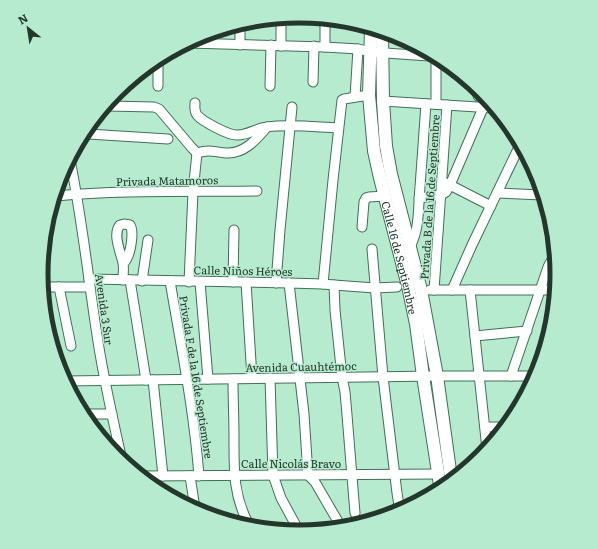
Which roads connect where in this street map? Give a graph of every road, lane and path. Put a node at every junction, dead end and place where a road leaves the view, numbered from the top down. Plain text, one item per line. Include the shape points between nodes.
1 (281, 24) edge
2 (325, 25) edge
3 (240, 30) edge
4 (372, 34) edge
5 (381, 36) edge
6 (202, 43) edge
7 (240, 45) junction
8 (271, 45) junction
9 (281, 46) junction
10 (314, 46) junction
11 (325, 47) junction
12 (358, 49) junction
13 (377, 52) junction
14 (422, 55) edge
15 (436, 63) edge
16 (158, 66) edge
17 (312, 82) dead end
18 (158, 86) dead end
19 (270, 86) dead end
20 (369, 95) junction
21 (355, 97) junction
22 (383, 101) junction
23 (194, 103) dead end
24 (431, 104) junction
25 (447, 105) junction
26 (113, 106) edge
27 (292, 107) dead end
28 (483, 108) junction
29 (487, 108) edge
30 (290, 126) junction
31 (267, 127) junction
32 (338, 128) junction
33 (91, 134) edge
34 (168, 139) dead end
35 (517, 149) edge
36 (197, 153) junction
37 (71, 167) edge
38 (446, 183) junction
39 (257, 191) dead end
40 (193, 192) junction
41 (497, 193) junction
42 (77, 194) junction
43 (441, 195) junction
44 (537, 195) edge
45 (60, 196) edge
46 (385, 196) junction
47 (419, 198) junction
48 (491, 206) junction
49 (362, 227) dead end
50 (234, 230) dead end
51 (148, 240) dead end
52 (410, 247) junction
53 (372, 249) dead end
54 (550, 263) edge
55 (123, 264) dead end
56 (126, 280) junction
57 (142, 280) junction
58 (170, 281) junction
59 (189, 282) junction
60 (200, 282) junction
61 (233, 282) junction
62 (246, 282) junction
63 (89, 283) junction
64 (276, 283) junction
65 (289, 283) junction
66 (323, 284) junction
67 (334, 285) junction
68 (48, 287) edge
69 (59, 287) junction
70 (397, 287) dead end
71 (375, 288) junction
72 (421, 290) junction
73 (434, 290) junction
74 (452, 290) junction
75 (470, 290) junction
76 (541, 290) junction
77 (550, 290) edge
78 (527, 331) junction
79 (475, 336) junction
80 (71, 346) dead end
81 (383, 376) junction
82 (423, 376) junction
83 (437, 376) junction
84 (480, 376) junction
85 (511, 376) junction
86 (529, 376) edge
87 (342, 377) junction
88 (252, 378) junction
89 (270, 378) junction
90 (299, 378) junction
91 (187, 379) junction
92 (208, 379) junction
93 (233, 379) junction
94 (104, 380) junction
95 (149, 380) junction
96 (71, 381) edge
97 (90, 414) edge
98 (112, 414) junction
99 (486, 427) junction
100 (500, 427) edge
101 (487, 441) edge
102 (120, 451) edge
103 (352, 474) junction
104 (394, 474) junction
105 (234, 475) junction
106 (273, 475) junction
107 (308, 475) junction
108 (149, 476) edge
109 (162, 476) junction
110 (190, 476) junction
111 (199, 476) junction
112 (447, 477) edge
113 (194, 503) edge
114 (399, 505) edge
115 (355, 513) dead end
116 (247, 520) edge
117 (339, 523) edge
118 (296, 526) edge

1 - 9 street
2 - 11 street
3 - 7 street
4 - 13 main road, Calle 16 de Septiembre
5 - 13 main road, Calle 16 de Septiembre
6 - 7 street
7 - 8 street
8 - 9 street
8 - 19 street
9 - 10 street
10 - 11 street
10 - 17 street
11 - 12 street
12 - 13 street
12 - 21 street
13 - 14 street
13 - 20 main road, Calle 16 de Septiembre
13 - 22 main road, Calle 16 de Septiembre
15 - 24 street
16 - 18 street
20 - 21 street
20 - 46 main road, Calle 16 de Septiembre via 374,151
21 - 32 street via 342,100
22 - 24 street
22 - 52 main road, Calle 16 de Septiembre via 391,174
23 - 31 street via 195,113 199,118 227,133 238,135
24 - 25 street
24 - 47 street
25 - 28 street
25 - 38 street, Privada B de la 16 de Septiembre
26 - 36 street via 160,109
27 - 30 street
28 - 29 street
28 - 38 street
30 - 31 street
30 - 32 street
30 - 64 street
31 - 36 street via 249,145 233,153
32 - 66 street
33 - 34 street
35 - 41 street
36 - 40 street, Privada F de la 16 de Septiembre
37 - 42 street, Avenida 3 Sur
38 - 43 street, Privada B de la 16 de Septiembre
38 - 48 street
39 - 40 street, Privada Matamoros
40 - 42 street, Privada Matamoros
40 - 59 street, Privada F de la 16 de Septiembre
41 - 44 street
41 - 48 street
42 - 45 street, Privada Matamoros
42 - 63 street, Avenida 3 Sur
43 - 47 street
43 - 73 street, Privada B de la 16 de Septiembre
46 - 49 street via 366,198
46 - 82 main road, Calle 16 de Septiembre via 408,286
47 - 52 street via 418,224
48 - 74 street
50 - 61 street
51 - 57 street
52 - 72 main road, Calle 16 de Septiembre
53 - 71 street
54 - 76 street
55 - 56 street
56 - 57 street, Calle Niños Héroes
56 - 63 street, Calle Niños Héroes
56 - 95 street
57 - 58 street, Calle Niños Héroes
58 - 59 street, Calle Niños Héroes
58 - 91 street, Privada F de la 16 de Septiembre
59 - 60 street, Calle Niños Héroes
60 - 61 street, Calle Niños Héroes
60 - 92 street
61 - 62 street, Calle Niños Héroes
62 - 64 street, Calle Niños Héroes
62 - 88 street
63 - 69 street, Calle Niños Héroes
63 - 94 street, Avenida 3 Sur
64 - 65 street, Calle Niños Héroes
65 - 66 street, Calle Niños Héroes
65 - 90 street
66 - 67 street, Calle Niños Héroes
67 - 71 street, Calle Niños Héroes
67 - 87 street
68 - 69 street, Calle Niños Héroes
69 - 80 street
70 - 71 street, Calle Niños Héroes
71 - 81 street
72 - 73 street
72 - 83 main road, Calle 16 de Septiembre
73 - 74 street
74 - 75 street
75 - 76 street
75 - 79 street
76 - 77 street
76 - 78 street
78 - 79 street
78 - 85 street
79 - 84 street
81 - 82 street, Avenida Cuauhtémoc
81 - 87 street, Avenida Cuauhtémoc
81 - 104 street
82 - 83 street, Avenida Cuauhtémoc
82 - 112 main road, Calle 16 de Septiembre
83 - 84 street, Avenida Cuauhtémoc
83 - 112 main road, Calle 16 de Septiembre
84 - 85 street, Avenida Cuauhtémoc
84 - 99 street
85 - 86 street, Avenida Cuauhtémoc
87 - 90 street, Avenida Cuauhtémoc
87 - 103 street
88 - 89 street, Avenida Cuauhtémoc
88 - 93 street, Avenida Cuauhtémoc
89 - 90 street, Avenida Cuauhtémoc
89 - 106 street
90 - 107 street
91 - 92 street, Avenida Cuauhtémoc
91 - 95 street, Avenida Cuauhtémoc
91 - 111 street, Privada F de la 16 de Septiembre
92 - 93 street, Avenida Cuauhtémoc
93 - 105 street
94 - 95 street, Avenida Cuauhtémoc
94 - 96 street, Avenida Cuauhtémoc
94 - 98 street, Avenida 3 Sur
95 - 109 street
97 - 98 street
98 - 102 street, Avenida 3 Sur
99 - 100 street
99 - 101 street
103 - 104 street, Calle Nicolás Bravo
103 - 107 street, Calle Nicolás Bravo
103 - 115 street
104 - 112 street, Calle Nicolás Bravo
104 - 114 street
105 - 106 street, Calle Nicolás Bravo
105 - 111 street, Calle Nicolás Bravo
105 - 116 street via 239,501
106 - 107 street, Calle Nicolás Bravo
106 - 118 street via 283,502
107 - 117 street via 315,482
108 - 109 street, Calle Nicolás Bravo
109 - 110 street, Calle Nicolás Bravo
110 - 111 street, Calle Nicolás Bravo
110 - 113 street

